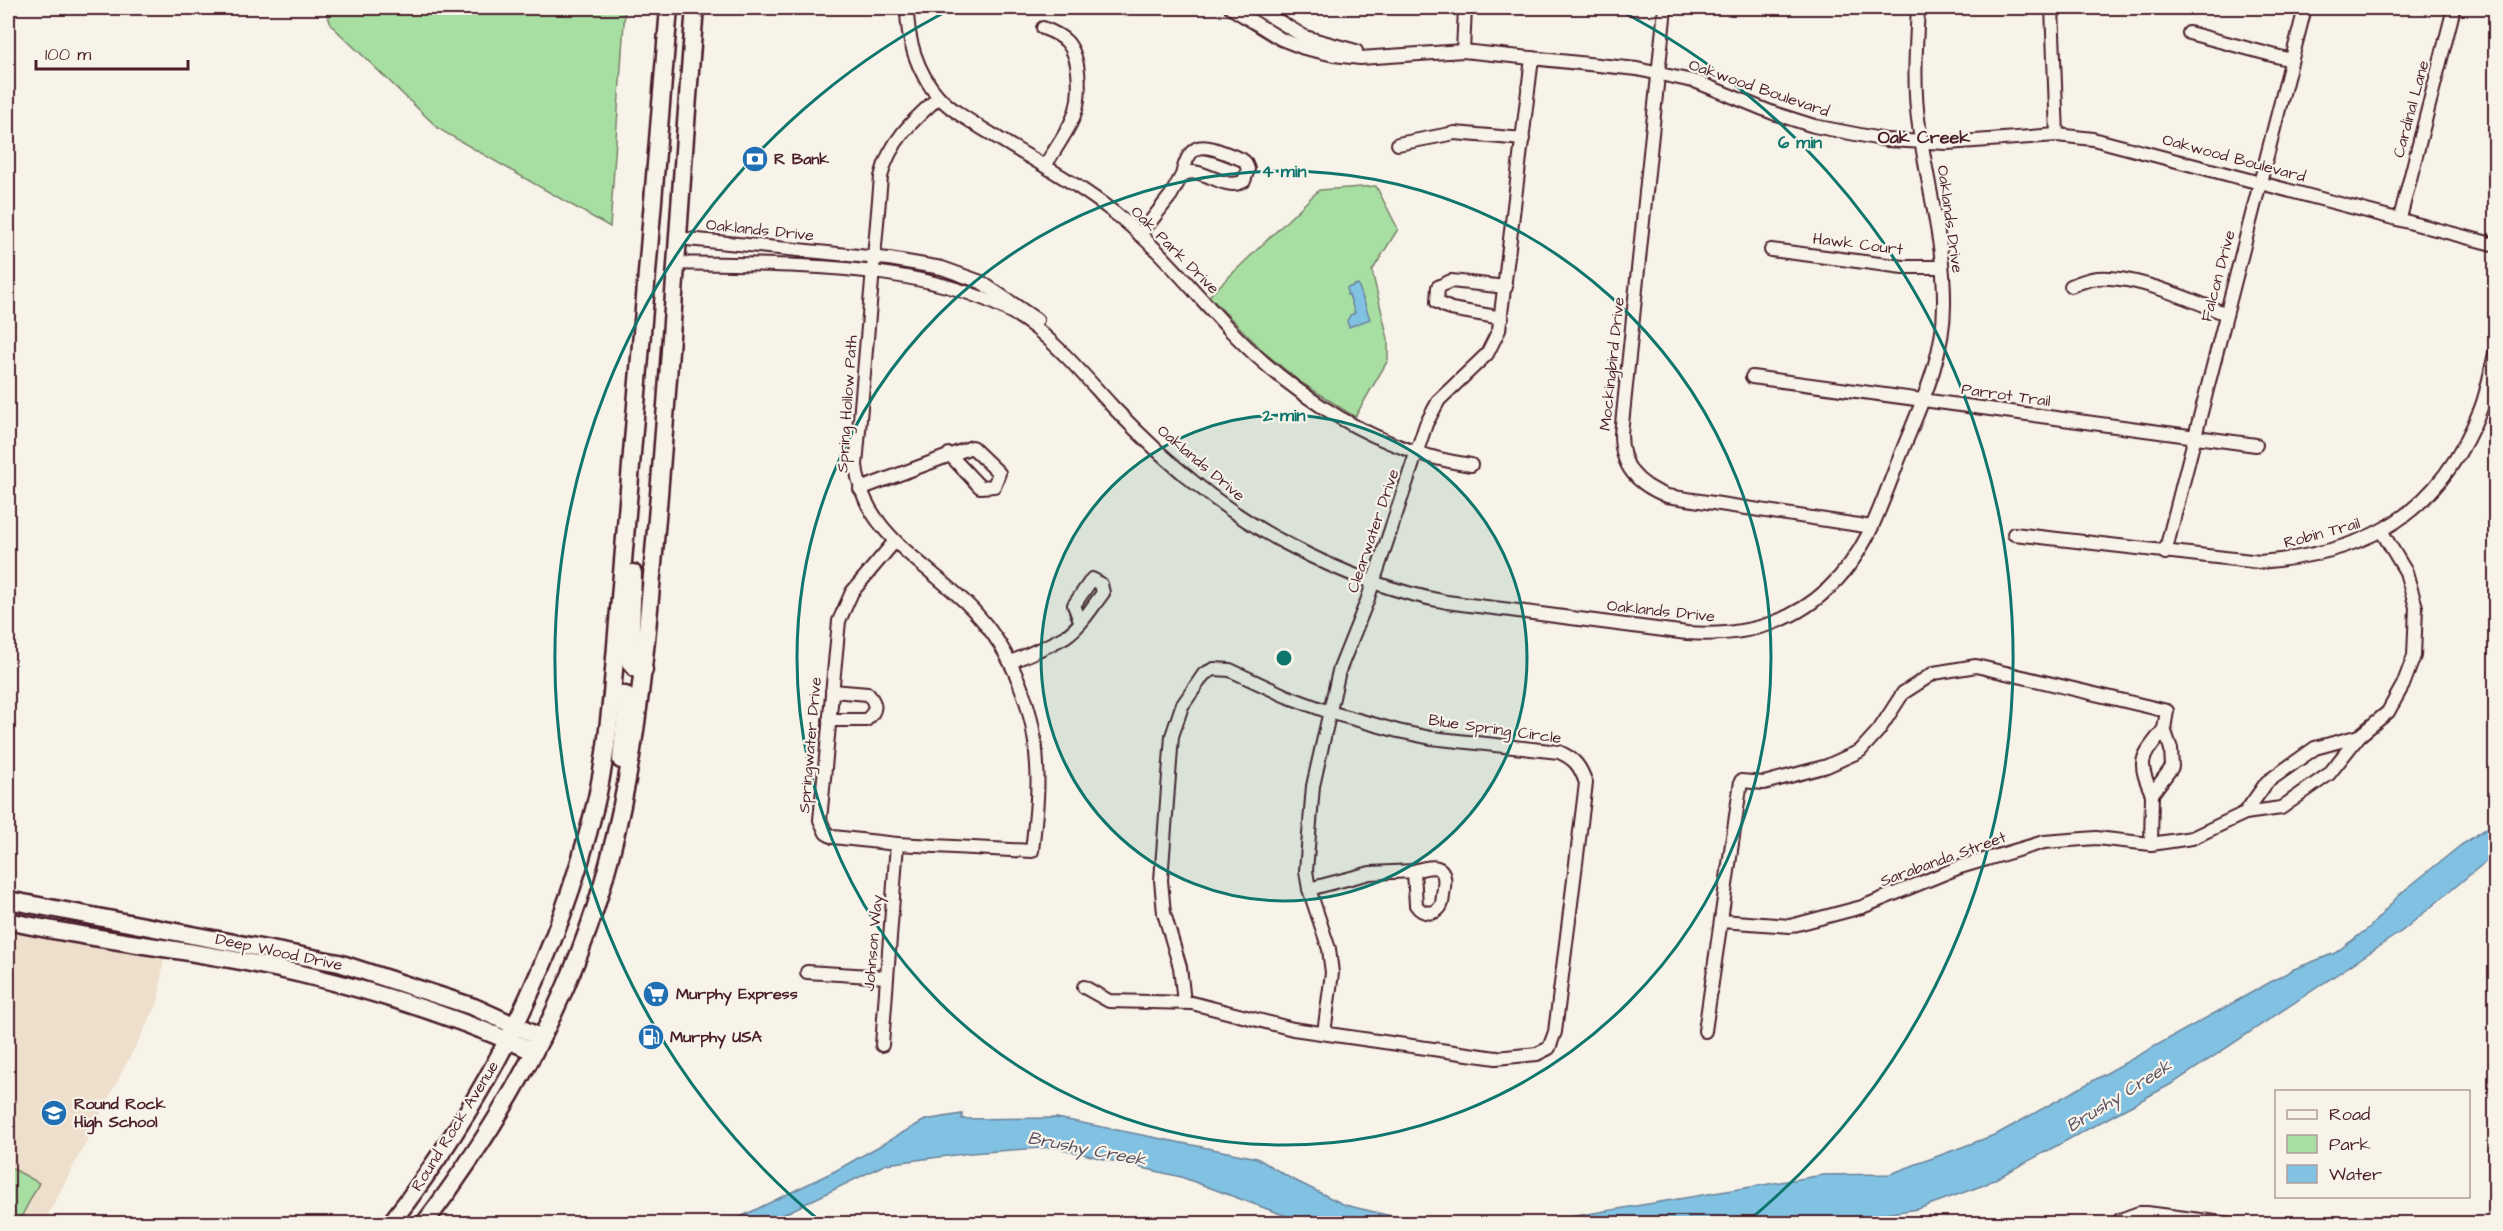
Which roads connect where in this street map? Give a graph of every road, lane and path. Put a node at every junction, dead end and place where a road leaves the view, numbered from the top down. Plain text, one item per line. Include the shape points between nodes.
1 (669, 8) edge
2 (690, 8) edge
3 (695, 8) edge
4 (907, 8) edge
5 (1231, 8) edge
6 (1257, 8) edge
7 (1465, 8) edge
8 (1665, 8) edge
9 (1918, 8) edge
10 (2052, 8) edge
11 (2305, 8) edge
12 (2454, 8) edge
13 (694, 25) junction
14 (1043, 28) dead end
15 (2189, 33) dead end
16 (1463, 51) junction
17 (1387, 56) junction
18 (1532, 58) junction
19 (2291, 60) junction
20 (1659, 73) junction
21 (939, 97) junction
22 (2057, 135) junction
23 (1523, 139) junction
24 (1922, 143) junction
25 (1398, 144) dead end
26 (1045, 166) junction
27 (1182, 175) junction
28 (2260, 183) junction
29 (2400, 218) junction
30 (1140, 235) junction
31 (651, 238) junction
32 (678, 238) junction
33 (2496, 245) edge
34 (1771, 250) dead end
35 (874, 257) junction
36 (648, 261) junction
37 (675, 263) junction
38 (1941, 267) junction
39 (873, 273) junction
40 (2071, 286) dead end
41 (1506, 287) junction
42 (2226, 314) junction
43 (1502, 318) junction
44 (2496, 350) edge
45 (1752, 377) dead end
46 (1086, 378) junction
47 (1923, 400) junction
48 (2194, 437) junction
49 (2256, 445) dead end
50 (1417, 451) junction
51 (949, 454) dead end
52 (1471, 465) dead end
53 (860, 489) junction
54 (629, 496) junction
55 (1872, 527) junction
56 (2382, 532) junction
57 (2014, 534) dead end
58 (895, 541) junction
59 (2165, 553) junction
60 (1373, 581) junction
61 (1080, 621) dead end
62 (1011, 662) junction
63 (644, 670) junction
64 (832, 691) junction
65 (612, 694) junction
66 (1329, 712) junction
67 (829, 720) junction
68 (2164, 729) junction
69 (2359, 736) junction
70 (2152, 794) junction
71 (2245, 813) junction
72 (615, 838) junction
73 (897, 844) junction
74 (2151, 844) junction
75 (1032, 851) joint
76 (1414, 871) dead end
77 (1309, 889) junction
78 (8, 900) edge
79 (8, 921) edge
80 (1721, 921) junction
81 (807, 972) dead end
82 (886, 977) junction
83 (1084, 987) dead end
84 (1184, 1002) junction
85 (1705, 1031) dead end
86 (511, 1033) junction
87 (1324, 1033) junction
88 (537, 1044) junction
89 (882, 1044) dead end
90 (2120, 1220) dead end
91 (390, 1224) edge
92 (424, 1224) edge
93 (2232, 1224) edge

1 - 31 main road, Round Rock Avenue
2 - 13 main road
3 - 13 main road, Round Rock Avenue
4 - 21 street, Oak Park Drive via 914,53
5 - 17 street, Oakwood Boulevard via 1266,31 1304,48 1360,58
6 - 17 street, Oakwood Boulevard via 1305,37
7 - 16 street
8 - 20 street, Mockingbird Drive
9 - 24 street, Oaklands Drive via 1916,75
10 - 22 street
11 - 19 street, Falcon Drive
12 - 29 street, Cardinal Lane
13 - 32 main road, Round Rock Avenue
14 - 26 street via 1059,35 1070,46 1079,81 1072,120
15 - 19 street
16 - 17 street, Oakwood Boulevard
16 - 18 street, Oakwood Boulevard
18 - 20 street, Oakwood Boulevard
18 - 23 street, Clearwater Drive
19 - 28 street, Falcon Drive
20 - 24 street, Oakwood Boulevard via 1697,82 1814,126
20 - 55 street, Mockingbird Drive via 1621,434 1626,465 1641,484 1667,496
21 - 26 street, Oak Park Drive via 964,117
21 - 35 street, Spring Hollow Path via 903,131 887,157 881,177
22 - 24 street, Oakwood Boulevard
22 - 28 street, Oakwood Boulevard via 2093,139
23 - 25 street via 1455,133
23 - 41 street, Clearwater Drive
24 - 38 street, Oaklands Drive
26 - 30 street, Oak Park Drive via 1113,211
27 - 27 street via 1193,172 1233,185 1244,181 1248,169 1241,159 1203,146 1192,149
27 - 30 street
28 - 29 street, Oakwood Boulevard
28 - 42 street, Falcon Drive
29 - 33 street
30 - 50 street, Oak Park Drive via 1275,373 1367,432
31 - 32 main road
31 - 36 main road, Round Rock Avenue
32 - 35 street, Oaklands Drive
32 - 37 main road, Round Rock Avenue
34 - 38 street, Hawk Court via 1903,267
35 - 39 street, Spring Hollow Path
35 - 46 street, Oaklands Drive via 942,268 981,282 1039,322
36 - 37 main road
36 - 54 main road, Round Rock Avenue
37 - 39 street, Oaklands Drive
37 - 63 main road, Round Rock Avenue
38 - 47 street, Oaklands Drive via 1944,322
39 - 46 street, Oaklands Drive via 951,286 1006,310 1034,327
39 - 53 street, Spring Hollow Path via 856,465
40 - 42 street via 2097,278 2117,279 2158,289
41 - 43 street, Clearwater Drive
41 - 43 street via 1451,281 1438,287 1437,302 1451,309
42 - 48 street, Falcon Drive
43 - 50 street, Clearwater Drive via 1487,354 1431,411
44 - 56 street, Robin Trail via 2482,406 2459,454 2423,501
45 - 47 street, Parrot Trail
46 - 60 street, Oaklands Drive via 1155,449 1228,509 1287,544
47 - 48 street, Parrot Trail
47 - 55 street, Oaklands Drive
48 - 49 street, Parrot Trail
48 - 59 street, Falcon Drive
50 - 52 street, Oak Park Drive via 1435,459
50 - 60 street, Clearwater Drive
51 - 53 street
53 - 58 street, Spring Hollow Path via 872,516
54 - 63 main road via 636,512 629,652 633,667
54 - 65 main road, Round Rock Avenue
55 - 60 street, Oaklands Drive via 1850,564 1814,602 1765,626 1725,633 1687,633 1448,602
56 - 59 street, Robin Trail via 2352,545 2299,559 2260,562
56 - 69 street, Sarabanda Street via 2406,572 2416,607 2414,656 2388,712
57 - 59 street, Robin Trail
58 - 62 street, Spring Hollow Path via 977,613
58 - 64 street, Springwater Drive via 862,578 844,607 837,628
60 - 66 street, Clearwater Drive via 1345,654
61 - 62 street via 1067,635
62 - 75 street, Spring Hollow Path via 1030,717 1036,750
63 - 72 main road, Round Rock Avenue
64 - 67 street, Springwater Drive
64 - 67 street via 868,694 876,708 866,720
65 - 72 main road via 625,695 627,702 610,819
65 - 86 main road, Round Rock Avenue via 601,774 588,829 551,942
66 - 77 street, Clearwater Drive via 1311,803 1306,857
66 - 84 street, Blue Spring Circle via 1222,669 1214,669 1200,678 1182,706 1172,736 1161,880 1164,913 1180,967
66 - 87 street, Blue Spring Circle via 1431,738 1559,752 1573,758 1586,783 1555,1032 1549,1048 1537,1054 1496,1058
67 - 73 street, Springwater Drive via 822,827 833,837
68 - 70 street via 2172,766
68 - 70 street via 2142,764
68 - 80 street via 2167,711 1976,666 1934,673 1903,693 1860,751 1827,766 1764,783 1741,781
69 - 71 street, Sarabanda Street via 2315,748 2267,782
69 - 71 street, Sarabanda Street via 2329,774 2281,808
70 - 74 street
71 - 74 street, Sarabanda Street via 2192,838
72 - 88 main road, Round Rock Avenue via 580,952
73 - 75 street, Springwater Drive
73 - 82 street, Johnson Way
74 - 80 street, Sarabanda Street via 2096,838 2044,842 1960,867 1862,907 1790,926
76 - 77 street via 1384,870
77 - 87 street, Clearwater Drive via 1329,949 1332,973
78 - 86 main road, Deep Wood Drive via 339,963 446,997
79 - 86 main road, Deep Wood Drive via 224,958 366,990
80 - 85 street
81 - 82 street
82 - 89 street, Johnson Way
83 - 84 street via 1109,1000
84 - 87 street, Blue Spring Circle via 1257,1022
86 - 88 main road, Deep Wood Drive
86 - 91 main road, Round Rock Avenue via 440,1154
88 - 92 main road, Round Rock Avenue via 490,1126
90 - 93 street via 2147,1213

